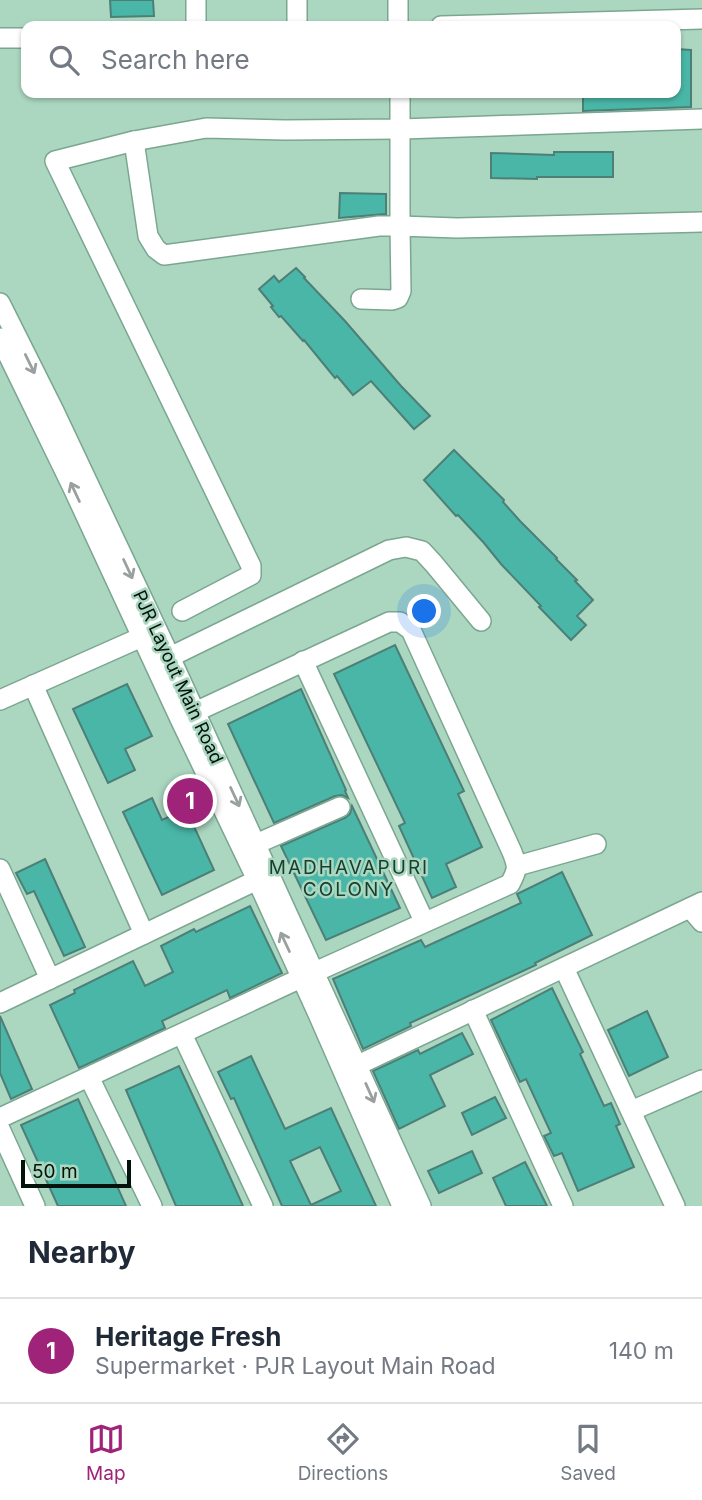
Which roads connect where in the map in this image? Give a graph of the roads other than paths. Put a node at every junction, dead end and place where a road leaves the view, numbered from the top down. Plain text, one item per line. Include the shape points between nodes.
1 (196, 0) edge
2 (297, 0) edge
3 (398, 0) edge
4 (702, 19) edge
5 (196, 21) edge
6 (298, 21) edge
7 (398, 21) edge
8 (627, 21) edge
9 (0, 38) edge
10 (21, 38) edge
11 (400, 98) edge
12 (702, 118) edge
13 (401, 129) junction
14 (134, 141) junction
15 (702, 222) edge
16 (400, 226) junction
17 (360, 299) dead end
18 (0, 303) edge
19 (0, 338) edge
20 (182, 611) dead end
21 (481, 621) dead end
22 (150, 634) junction
23 (170, 657) junction
24 (303, 661) junction
25 (33, 685) junction
26 (0, 700) edge
27 (195, 712) junction
28 (341, 807) dead end
29 (256, 844) junction
30 (596, 844) dead end
31 (517, 866) junction
32 (0, 869) edge
33 (257, 880) junction
34 (698, 910) edge
35 (425, 921) junction
36 (144, 934) junction
37 (564, 968) junction
38 (308, 975) junction
39 (50, 979) junction
40 (0, 1003) edge
41 (474, 1010) junction
42 (325, 1012) junction
43 (182, 1034) junction
44 (358, 1065) junction
45 (89, 1077) junction
46 (702, 1080) edge
47 (631, 1111) junction
48 (0, 1118) edge
49 (0, 1129) edge
50 (396, 1204) edge
51 (36, 1206) edge
52 (152, 1206) edge
53 (263, 1206) edge
54 (421, 1206) edge
55 (564, 1206) edge
56 (675, 1206) edge

1 - 5 street
2 - 6 street
3 - 7 street
4 - 8 street
9 - 10 street
11 - 13 street
12 - 13 street
13 - 14 street via 206,128
13 - 16 street
14 - 16 street via 148,236 164,255
14 - 20 street via 55,161 251,566 251,575
15 - 16 street
16 - 17 street via 398,298
18 -> 22 street, PJR Layout Main Road via 55,413
22 -> 19 street
21 - 23 street via 422,551 406,547 389,550
22 - 23 street, PJR Layout Main Road
22 - 25 street
22 - 33 street
23 - 27 street, PJR Layout Main Road
24 - 27 street
24 - 31 street via 389,622 400,622 411,630
24 - 35 street
25 - 26 street
25 - 36 street
27 -> 29 street, PJR Layout Main Road
28 - 29 street
29 - 38 street, PJR Layout Main Road
30 - 31 street
31 - 35 street via 510,884
32 - 39 street
33 - 36 street
38 -> 33 street
34 - 37 street
35 - 38 street
36 - 39 street
37 - 41 street
37 - 47 street
38 - 42 street, PJR Layout Main Road
38 - 43 street
39 - 40 street
41 - 44 street
41 - 55 street
42 - 44 street, PJR Layout Main Road
42 - 50 street
43 - 45 street
43 - 53 street
44 -> 54 street, PJR Layout Main Road
45 - 48 street
45 - 52 street
46 - 47 street
47 - 56 street
49 - 51 street

